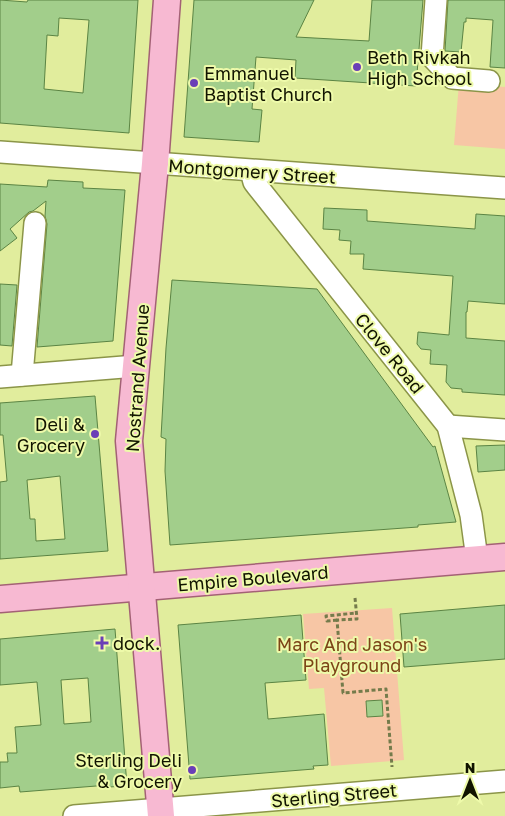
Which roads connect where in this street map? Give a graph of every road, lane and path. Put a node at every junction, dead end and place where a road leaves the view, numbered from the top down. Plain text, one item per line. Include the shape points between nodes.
1 (167, 0) edge
2 (436, 0) edge
3 (489, 81) dead end
4 (0, 152) edge
5 (155, 164) junction
6 (251, 171) junction
7 (505, 188) edge
8 (35, 223) dead end
9 (136, 366) junction
10 (22, 375) junction
11 (0, 377) edge
12 (448, 426) junction
13 (505, 430) edge
14 (505, 557) edge
15 (477, 560) junction
16 (143, 587) junction
17 (355, 598) dead end
18 (0, 599) edge
19 (356, 613) junction
20 (337, 620) junction
21 (392, 767) dead end
22 (505, 781) edge
23 (161, 812) edge
24 (74, 816) edge

1 - 5 main road, Nostrand Avenue
2 - 3 street via 432,57 452,78
4 - 5 street, Montgomery Street
5 - 6 street, Montgomery Street
5 - 9 main road, Nostrand Avenue
6 - 7 street, Montgomery Street
6 - 12 street, Clove Road via 254,182
8 - 10 street
9 - 10 street
9 - 16 main road, Nostrand Avenue via 129,441
10 - 11 street
12 - 13 street
12 - 15 street, Clove Road via 471,515
14 - 15 main road, Empire Boulevard
15 - 16 main road, Empire Boulevard
16 - 18 main road, Empire Boulevard
16 - 23 main road, Nostrand Avenue
17 - 19 path
19 - 20 path via 357,619
19 - 20 path via 326,616 327,621
20 - 21 path via 343,693 386,690
22 - 23 street, Sterling Street
23 - 24 street, Sterling Street

